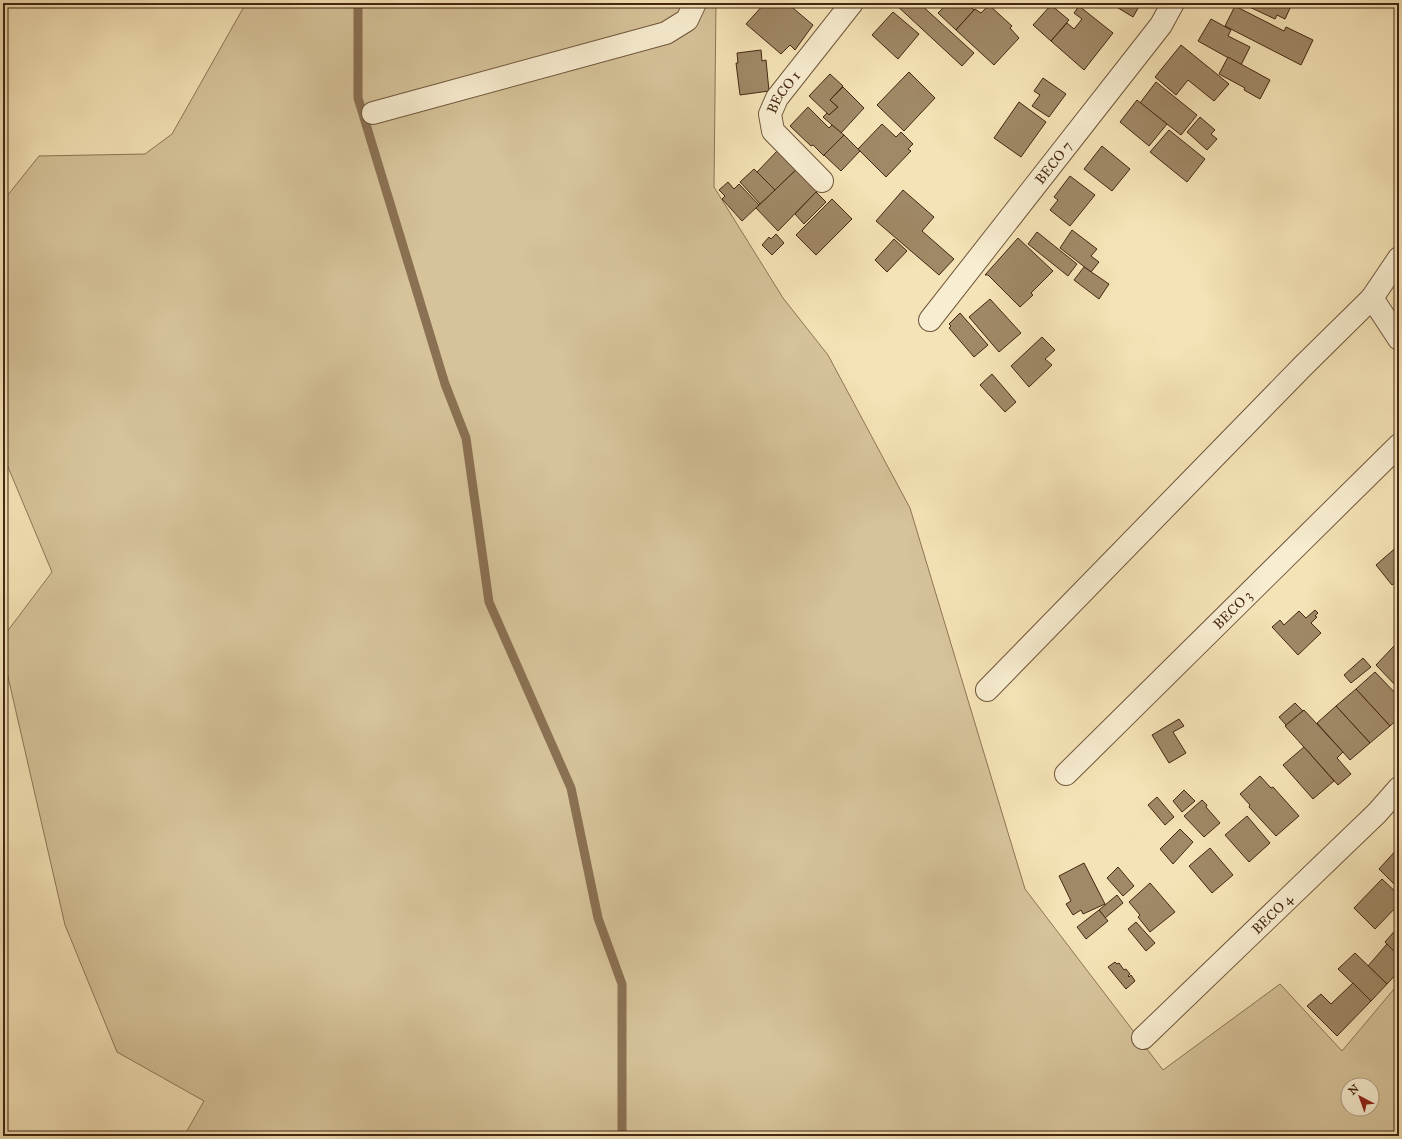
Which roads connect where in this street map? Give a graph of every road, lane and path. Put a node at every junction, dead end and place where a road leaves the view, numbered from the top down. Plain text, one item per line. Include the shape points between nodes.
1 (695, 3) edge
2 (852, 3) edge
3 (1173, 3) edge
4 (373, 113) dead end
5 (822, 181) dead end
6 (1399, 258) edge
7 (1372, 298) junction
8 (930, 320) dead end
9 (1399, 340) edge
10 (1399, 445) edge
11 (987, 690) dead end
12 (1066, 774) dead end
13 (1399, 788) edge
14 (1143, 1038) dead end

1 - 4 lane via 687,20 666,33
2 - 5 lane, BECO 1 via 777,98 770,114 773,131
3 - 8 lane, BECO 7 via 1161,25
6 - 7 lane
7 - 9 lane
7 - 11 lane
10 - 12 lane, BECO 3
13 - 14 lane, BECO 4 via 1377,814

